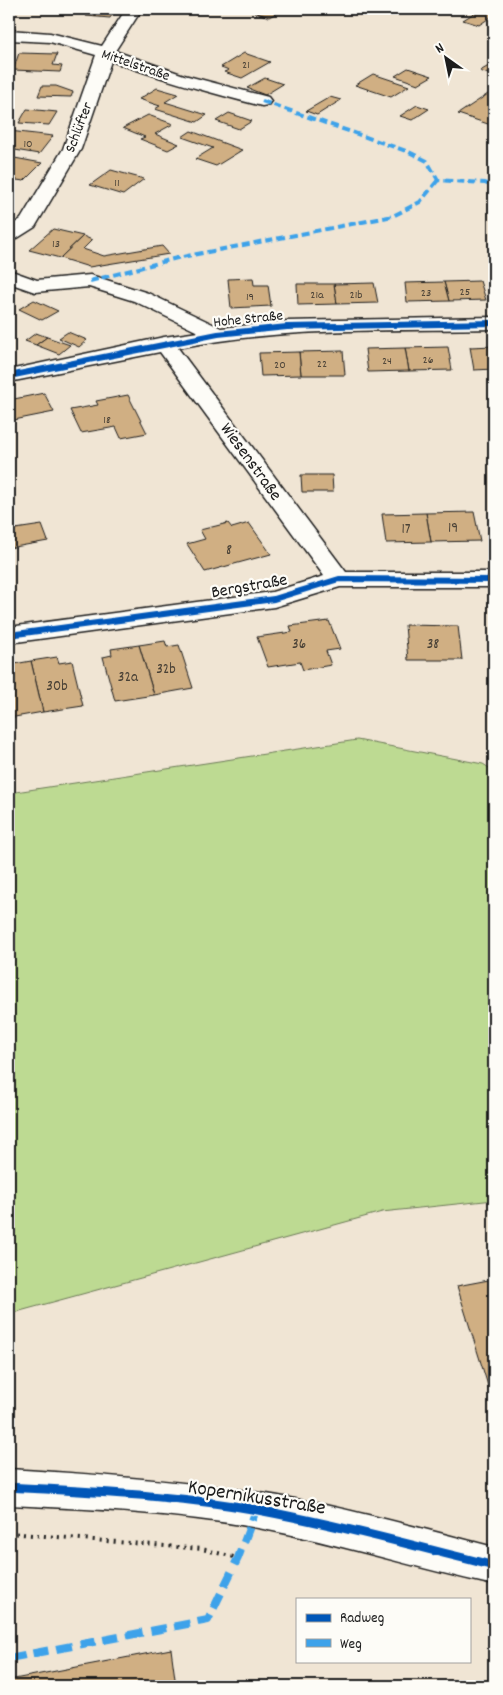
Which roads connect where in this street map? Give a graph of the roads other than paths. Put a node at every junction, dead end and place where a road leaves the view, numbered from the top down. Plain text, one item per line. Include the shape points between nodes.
1 (134, 9) edge
2 (9, 35) edge
3 (105, 54) junction
4 (262, 102) dead end
5 (9, 235) edge
6 (9, 276) edge
7 (494, 323) edge
8 (218, 334) junction
9 (164, 343) junction
10 (9, 376) edge
11 (339, 579) junction
12 (494, 580) edge
13 (9, 635) edge
14 (9, 1487) edge
15 (494, 1566) edge

1 - 3 street, Schlüfter
2 - 3 street, Mittelstraße via 24,34 75,42
3 - 4 street, Mittelstraße
3 - 5 street, Schlüfter via 72,149 28,223
6 - 8 street via 35,286 90,281 141,297
7 - 8 street, Hohe Straße via 288,327
8 - 9 street, Hohe Straße
9 - 10 street, Hohe Straße
9 - 11 street, Wiesenstraße
11 - 12 street, Bergstraße
11 - 13 street, Bergstraße via 274,599
14 - 15 street, Kopernikusstraße via 132,1494 256,1510 340,1527

